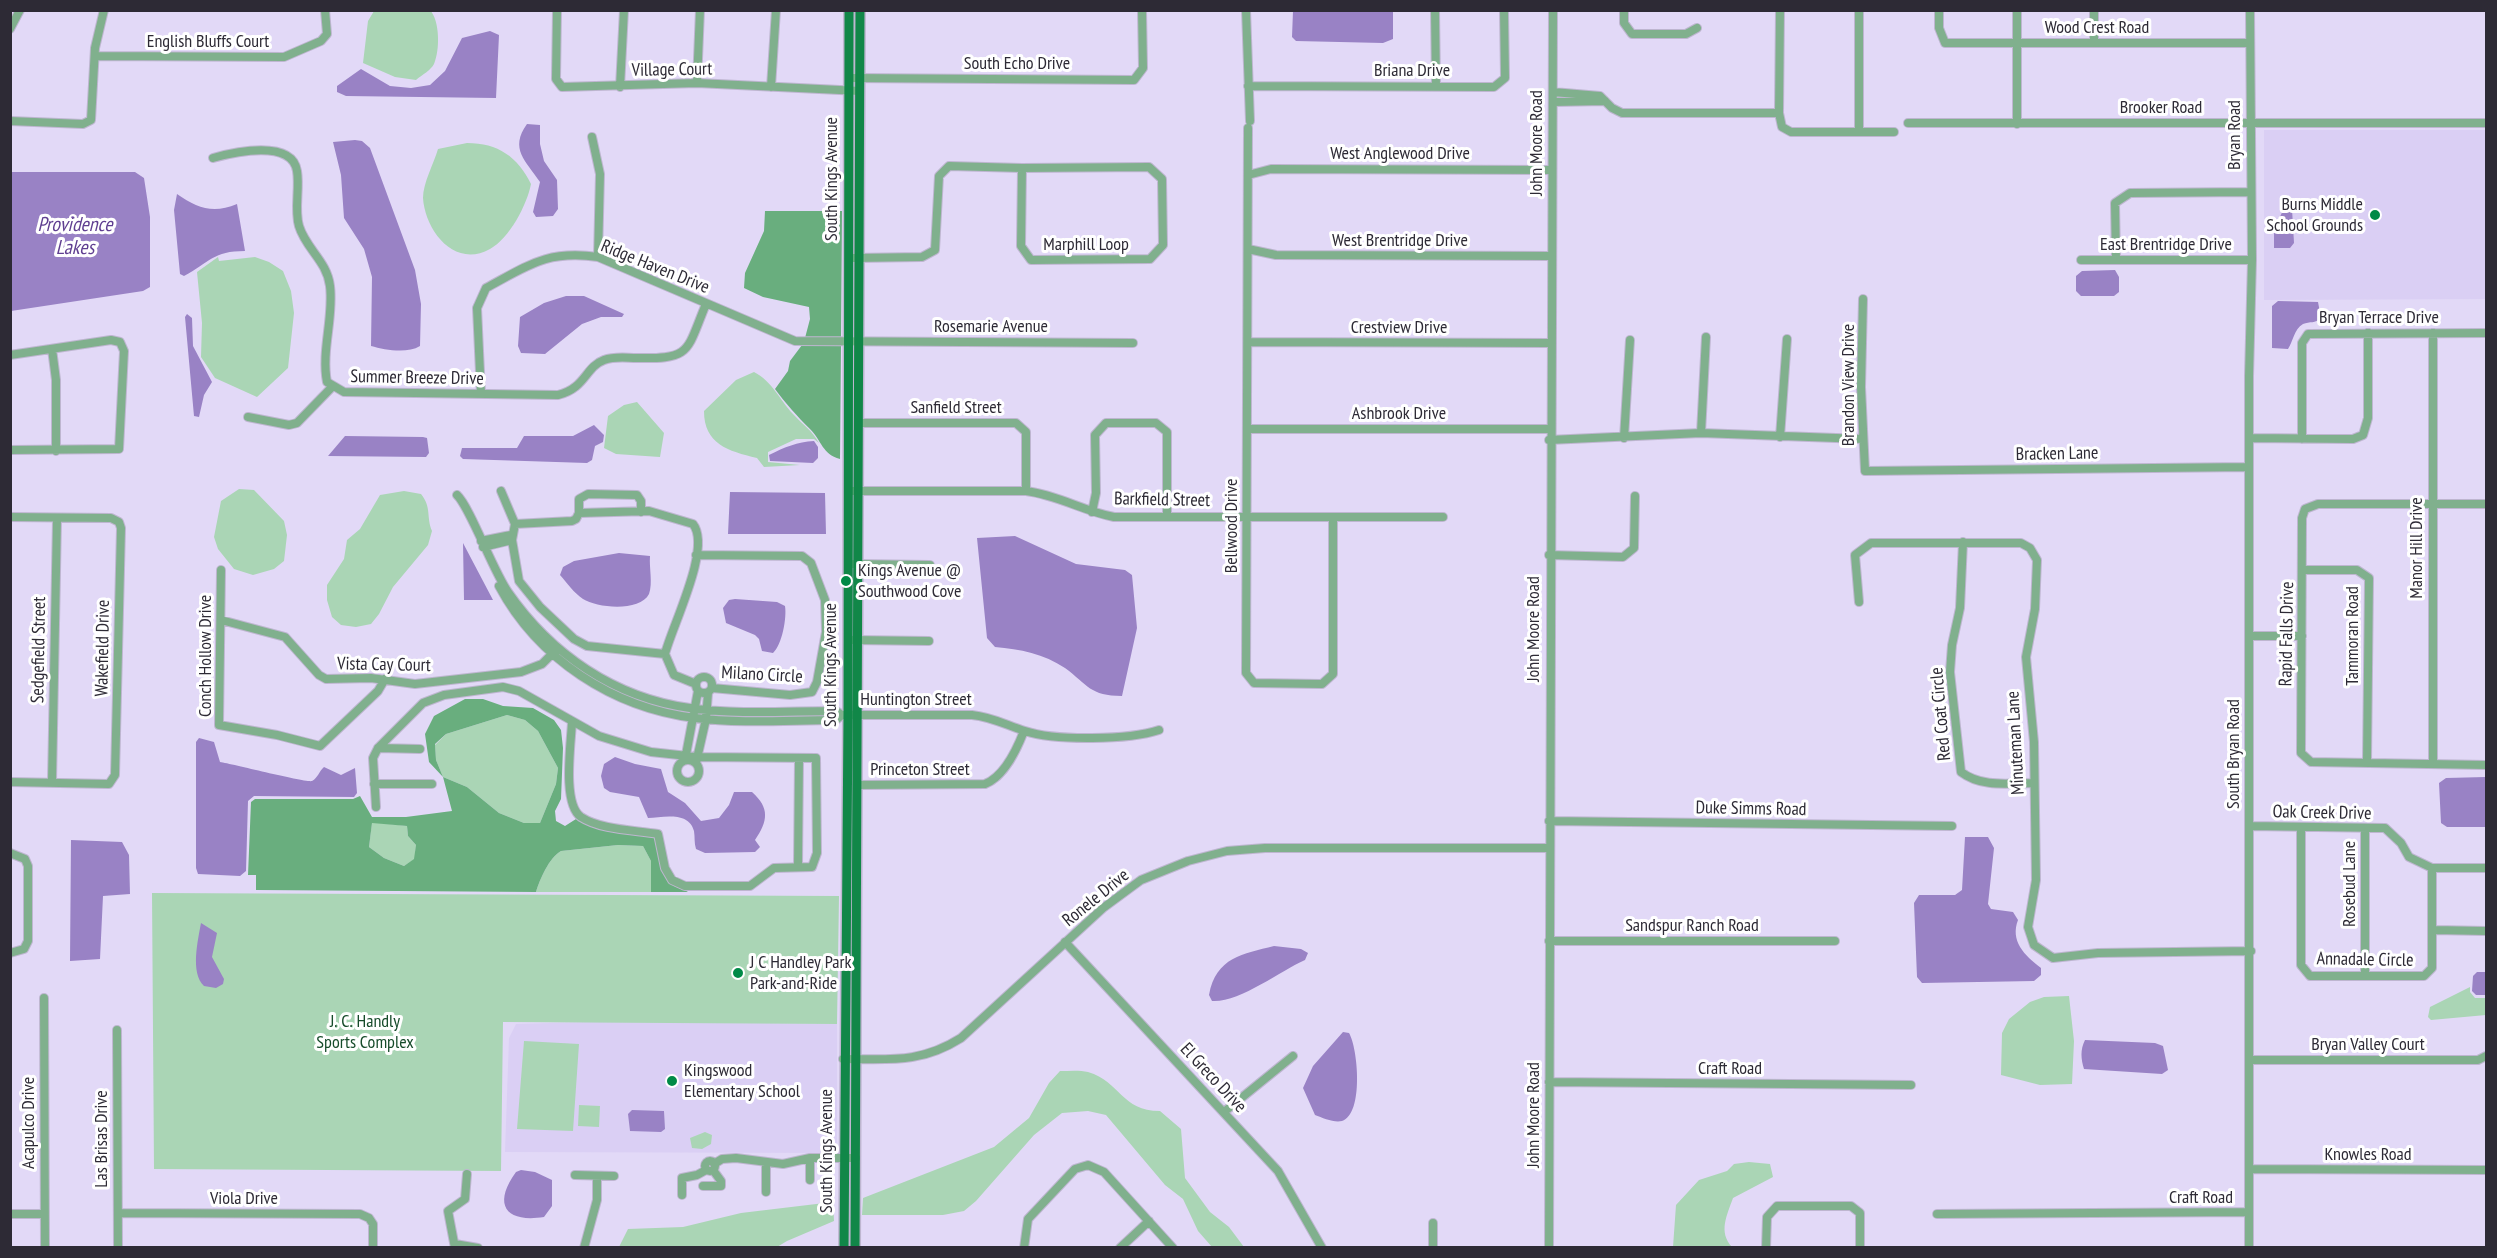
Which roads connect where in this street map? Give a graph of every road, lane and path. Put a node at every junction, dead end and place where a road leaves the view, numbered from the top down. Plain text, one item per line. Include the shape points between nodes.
1 (20, 10) edge
2 (104, 10) edge
3 (325, 10) edge
4 (557, 10) edge
5 (624, 10) edge
6 (700, 10) edge
7 (776, 10) edge
8 (849, 10) edge
9 (860, 10) edge
10 (1142, 10) edge
11 (1246, 10) edge
12 (1435, 10) edge
13 (1504, 10) edge
14 (1553, 10) edge
15 (1624, 10) edge
16 (1780, 10) edge
17 (1859, 10) edge
18 (1939, 10) edge
19 (2017, 10) edge
20 (2094, 10) edge
21 (2250, 10) edge
22 (1697, 28) dead end
23 (10, 29) edge
24 (2017, 43) junction
25 (2094, 43) junction
26 (2249, 43) junction
27 (95, 56) junction
28 (849, 78) junction
29 (860, 78) junction
30 (697, 83) junction
31 (1248, 86) junction
32 (1436, 86) junction
33 (620, 87) junction
34 (771, 87) junction
35 (849, 91) junction
36 (860, 91) junction
37 (1553, 92) junction
38 (1605, 101) junction
39 (1553, 102) junction
40 (1779, 112) junction
41 (10, 121) edge
42 (1908, 123) dead end
43 (2250, 123) junction
44 (2487, 123) edge
45 (2017, 124) junction
46 (1859, 132) junction
47 (1894, 132) dead end
48 (592, 137) dead end
49 (213, 158) dead end
50 (1022, 168) junction
51 (849, 169) junction
52 (860, 169) junction
53 (1552, 170) junction
54 (1248, 175) junction
55 (2250, 192) junction
56 (1248, 249) junction
57 (1551, 256) junction
58 (598, 257) junction
59 (849, 258) junction
60 (860, 258) junction
61 (2081, 260) dead end
62 (2116, 260) junction
63 (2252, 260) junction
64 (1863, 299) dead end
65 (706, 304) junction
66 (2368, 333) junction
67 (2433, 333) junction
68 (2487, 333) edge
69 (1706, 338) dead end
70 (1787, 339) dead end
71 (1630, 340) dead end
72 (849, 342) junction
73 (860, 342) junction
74 (1248, 342) junction
75 (1133, 343) dead end
76 (1550, 344) junction
77 (52, 350) junction
78 (10, 355) edge
79 (332, 387) junction
80 (481, 394) junction
81 (248, 417) dead end
82 (860, 423) junction
83 (1248, 429) junction
84 (1549, 429) junction
85 (1701, 433) junction
86 (1780, 437) junction
87 (1624, 438) junction
88 (2250, 438) junction
89 (1863, 439) junction
90 (2302, 439) junction
91 (1549, 440) junction
92 (10, 450) edge
93 (56, 451) junction
94 (2249, 467) junction
95 (1865, 471) joint
96 (501, 491) dead end
97 (848, 491) junction
98 (1026, 491) junction
99 (860, 492) junction
100 (1635, 496) dead end
101 (2487, 504) edge
102 (2432, 505) junction
103 (641, 512) junction
104 (1092, 512) junction
105 (579, 513) junction
106 (1167, 516) junction
107 (1247, 516) junction
108 (1333, 517) junction
109 (1443, 517) dead end
110 (10, 518) edge
111 (57, 519) junction
112 (515, 524) junction
113 (512, 538) junction
114 (1963, 542) junction
115 (482, 544) junction
116 (696, 555) junction
117 (1549, 555) junction
118 (848, 564) junction
119 (860, 564) junction
120 (930, 565) dead end
121 (221, 570) dead end
122 (2302, 570) junction
123 (1859, 602) dead end
124 (221, 620) junction
125 (2249, 636) junction
126 (2302, 636) junction
127 (848, 640) junction
128 (859, 640) junction
129 (929, 641) dead end
130 (555, 651) junction
131 (665, 654) junction
132 (385, 679) junction
133 (697, 688) junction
134 (710, 690) junction
135 (696, 709) junction
136 (707, 710) junction
137 (845, 715) junction
138 (859, 715) junction
139 (695, 718) junction
140 (706, 719) junction
141 (572, 722) junction
142 (1159, 730) dead end
143 (1024, 731) junction
144 (378, 748) junction
145 (420, 749) dead end
146 (685, 758) junction
147 (799, 758) junction
148 (696, 760) junction
149 (2367, 762) junction
150 (2433, 764) junction
151 (2487, 765) edge
152 (10, 782) edge
153 (52, 782) junction
154 (2034, 783) junction
155 (374, 784) junction
156 (432, 784) dead end
157 (858, 785) junction
158 (376, 807) dead end
159 (1549, 821) junction
160 (1952, 826) dead end
161 (2249, 826) junction
162 (2301, 827) junction
163 (2365, 828) junction
164 (1549, 848) junction
165 (10, 853) edge
166 (798, 867) junction
167 (2432, 868) junction
168 (2487, 868) edge
169 (2434, 930) junction
170 (2487, 931) edge
171 (1549, 941) junction
172 (1835, 941) dead end
173 (1065, 942) junction
174 (2251, 951) junction
175 (10, 953) edge
176 (2365, 976) junction
177 (44, 998) dead end
178 (117, 1030) dead end
179 (1293, 1056) dead end
180 (2487, 1056) edge
181 (843, 1059) junction
182 (856, 1059) junction
183 (2249, 1060) junction
184 (1549, 1082) junction
185 (1911, 1085) dead end
186 (1224, 1112) junction
187 (810, 1158) junction
188 (844, 1158) junction
189 (856, 1158) junction
190 (766, 1163) junction
191 (711, 1168) junction
192 (2249, 1169) junction
193 (2487, 1170) edge
194 (467, 1174) dead end
195 (575, 1175) dead end
196 (597, 1176) junction
197 (614, 1176) dead end
198 (810, 1180) dead end
199 (704, 1186) dead end
200 (766, 1192) dead end
201 (682, 1195) dead end
202 (2249, 1212) junction
203 (118, 1213) junction
204 (10, 1214) edge
205 (44, 1214) junction
206 (1937, 1214) dead end
207 (1149, 1221) junction
208 (1433, 1223) dead end
209 (455, 1246) edge
210 (45, 1248) edge
211 (118, 1248) edge
212 (373, 1248) edge
213 (478, 1248) edge
214 (584, 1248) edge
215 (844, 1248) edge
216 (855, 1248) edge
217 (1024, 1248) edge
218 (1120, 1248) edge
219 (1173, 1248) edge
220 (1322, 1248) edge
221 (1433, 1248) edge
222 (1549, 1248) edge
223 (1766, 1248) edge
224 (1860, 1248) edge
225 (2249, 1248) edge

1 - 23 street
2 - 27 street
3 - 27 street, English Bluffs Court via 327,34 321,41 284,57
4 - 33 street, Village Court via 556,79 561,87
5 - 33 street
6 - 30 street
7 - 34 street
8 - 28 main road, South Kings Avenue
9 - 29 main road, South Kings Avenue
10 - 29 street, South Echo Drive via 1143,68 1134,80
11 - 31 street, Bellwood Drive
12 - 32 street
13 - 32 street, Briana Drive via 1505,78 1494,87
14 - 37 street, John Moore Road
15 - 22 street via 1624,23 1632,34 1686,34
16 - 40 street
17 - 46 street
18 - 24 street, Wood Crest Road via 1939,28 1945,44
19 - 24 street
20 - 25 street
21 - 26 street, Bryan Road
24 - 25 street, Wood Crest Road
24 - 45 street
25 - 26 street, Wood Crest Road
26 - 43 street, Bryan Road
27 - 41 street via 91,120 83,124
28 - 29 street, South Echo Drive
28 - 35 main road, South Kings Avenue
29 - 36 main road, South Kings Avenue
30 - 33 street, Village Court
30 - 34 street, Village Court
31 - 32 street, Briana Drive
31 - 54 street, Bellwood Drive
34 - 35 street, Village Court
35 - 36 street, Village Court
35 - 51 main road, South Kings Avenue
36 - 52 main road, South Kings Avenue
37 - 38 street via 1586,93
37 - 39 street, John Moore Road
38 - 39 street
38 - 40 street via 1622,113
39 - 53 street, John Moore Road
40 - 46 street via 1782,127 1791,132
42 - 45 street, Brooker Road
43 - 44 street, Brooker Road
43 - 45 street, Brooker Road
43 - 55 street, Bryan Road
46 - 47 street
48 - 58 street via 600,174
49 - 79 street, Summer Breeze Drive via 237,152 277,152 294,160 299,226 323,262 330,285 326,374
50 - 50 street, Marphill Loop via 1149,167 1162,179 1163,245 1150,260 1031,260 1021,246
50 - 60 street, Marphill Loop via 950,166 939,176 935,250 922,257
51 - 52 main road
51 - 59 main road, South Kings Avenue
52 - 60 main road, South Kings Avenue
53 - 54 street, West Anglewood Drive via 1271,169
53 - 57 street, John Moore Road
54 - 56 street, Bellwood Drive
55 - 62 street via 2130,193 2115,203
55 - 63 street, Bryan Road
56 - 57 street, West Brentridge Drive via 1276,255
56 - 74 street, Bellwood Drive
57 - 76 street, John Moore Road
58 - 65 street, Ridge Haven Drive
58 - 80 street, Ridge Haven Drive via 542,258 486,288 477,308
59 - 60 street, Marphill Loop
59 - 72 main road, South Kings Avenue
60 - 73 main road, South Kings Avenue
61 - 62 street, East Brentridge Drive
62 - 63 street, East Brentridge Drive
63 - 88 street, South Bryan Road
64 - 89 street, Brandon View Drive
65 - 72 street, Ridge Haven Drive via 795,342
65 - 80 street, Summer Breeze Drive via 688,346 675,357 605,360 578,386 558,395
66 - 67 street, Bryan Terrace Drive
66 - 90 street via 2366,432 2356,439
66 - 90 street, Bryan Terrace Drive via 2312,332 2303,339
67 - 68 street, Bryan Terrace Drive
67 - 102 street, Manor Hill Drive
69 - 85 street
70 - 86 street
71 - 87 street
72 - 73 street, Rosemarie Avenue
72 - 97 main road, South Kings Avenue
73 - 75 street, Rosemarie Avenue
73 - 82 main road, South Kings Avenue
74 - 76 street, Crestview Drive
74 - 83 street, Bellwood Drive
76 - 84 street, John Moore Road
77 - 78 street
77 - 93 street
77 - 93 street via 111,340 120,342 124,351 119,449
79 - 80 street, Summer Breeze Drive via 344,392
79 - 81 street via 297,423
82 - 98 street, Sanfield Street via 1016,423 1026,432
82 - 99 main road, South Kings Avenue
83 - 84 street, Ashbrook Drive
83 - 107 street, Bellwood Drive
84 - 91 street, John Moore Road
85 - 86 street
85 - 87 street
86 - 89 street
87 - 91 street
88 - 90 street
88 - 94 street, South Bryan Road
89 - 95 street, Brandon View Drive
91 - 117 street, John Moore Road
92 - 93 street
94 - 95 street, Bracken Lane
94 - 125 street, South Bryan Road
96 - 112 street
97 - 99 street, Barkfield Street
97 - 118 main road, South Kings Avenue
98 - 99 street, Barkfield Street
98 - 104 street, Barkfield Street via 1052,494
99 - 119 main road, South Kings Avenue
100 - 117 street via 1634,548 1623,556
101 - 102 street, Rapid Falls Drive
102 - 122 street, Rapid Falls Drive via 2308,506 2302,518
102 - 150 street, Manor Hill Drive
103 - 105 street
103 - 105 street via 637,495 588,494 579,499
103 - 116 street via 693,524 698,533
104 - 106 street, Barkfield Street via 1114,517
104 - 106 street via 1096,493 1095,435 1106,423 1156,423 1167,432
105 - 112 street via 572,521
106 - 107 street, Barkfield Street
107 - 108 street, Barkfield Street
107 - 108 street, Bellwood Drive via 1246,673 1254,683 1322,684 1333,674
108 - 109 street, Barkfield Street
110 - 111 street, Wakefield Drive
111 - 153 street, Sedgefield Street
111 - 153 street, Wakefield Drive via 111,518 121,528 116,775 109,784
112 - 113 street
113 - 115 street
113 - 131 street via 522,585 574,639 592,647
114 - 123 street, Minuteman Lane via 1871,543 1855,555
114 - 154 street, Minuteman Lane via 2021,543 2030,548 2037,560 2035,609 2026,657
114 - 154 street, Red Coat Circle via 1960,608 1950,672 1961,772 1972,781
115 - 130 street via 516,603
115 - 130 street via 457,495 502,592 527,628
116 - 131 street via 689,593
116 - 134 street, Milano Circle via 802,556 811,563 825,600 826,632 812,692 790,695
117 - 159 street, John Moore Road
118 - 119 street
118 - 127 main road, South Kings Avenue
119 - 120 street
119 - 128 main road, South Kings Avenue
121 - 124 street, Conch Hollow Drive
122 - 126 street, Rapid Falls Drive
122 - 149 street, Tammoran Road via 2357,570 2369,578
124 - 132 street, Vista Cay Court via 285,637 326,679
124 - 132 street, Conch Hollow Drive via 219,726 320,746 378,692
125 - 126 street
125 - 161 street, South Bryan Road
126 - 149 street, Rapid Falls Drive via 2301,753 2311,762
127 - 128 street
127 - 137 main road, South Kings Avenue
128 - 129 street
128 - 138 main road, South Kings Avenue
130 - 132 street, Vista Cay Court via 542,664 521,672 415,684
130 - 135 street via 627,690
130 - 139 street via 580,676 619,697
131 - 133 street, Milano Circle via 674,675
133 - 134 street, Milano Circle
133 - 134 street, Milano Circle via 700,678 706,677 712,682
133 - 135 street
134 - 136 street
135 - 136 street
135 - 139 street
136 - 137 street via 836,711
136 - 140 street
137 - 138 street, Huntington Street
137 - 140 street via 836,720
137 - 181 main road, South Kings Avenue
138 - 143 street, Huntington Street via 972,715 1003,721
138 - 157 main road, South Kings Avenue
139 - 140 street
139 - 146 street
140 - 148 street
141 - 144 street via 519,691 503,687 444,694 423,704
141 - 146 street via 621,744
141 - 166 street via 569,797 578,816 658,834 665,868 672,880 685,885 750,886 774,868
142 - 143 street, Huntington Street via 1142,736 1064,736
143 - 157 street, Princeton Street via 1017,750 998,775 985,784
144 - 145 street
144 - 155 street via 373,758
146 - 148 street
146 - 148 street via 677,770 683,781 690,782 698,775
147 - 148 street
147 - 166 street
147 - 166 street via 816,758 817,853 812,867
149 - 150 street, Rapid Falls Drive
150 - 151 street, Rapid Falls Drive
152 - 153 street, Wakefield Drive
154 - 174 street, Minuteman Lane via 2036,880 2028,927 2034,945 2053,958 2098,953
155 - 156 street
155 - 158 street
157 - 182 main road, South Kings Avenue
159 - 160 street, Duke Simms Road
159 - 164 street, John Moore Road
161 - 162 street, Oak Creek Drive
161 - 174 street, South Bryan Road
162 - 163 street, Oak Creek Drive
162 - 176 street, Annadale Circle via 2301,965 2310,976
163 - 167 street, Oak Creek Drive via 2385,828 2409,857
163 - 176 street, Rosebud Lane
164 - 171 street, John Moore Road
164 - 173 street, Ronele Drive via 1227,851 1141,880
165 - 175 street via 25,859 28,941 24,949
167 - 168 street
167 - 169 street, Annadale Circle
169 - 170 street
169 - 176 street, Annadale Circle via 2432,968 2424,976
171 - 172 street, Sandspur Ranch Road
171 - 184 street, John Moore Road
173 - 182 street, Ronele Drive via 961,1038 944,1049 911,1059
173 - 186 street, El Greco Drive
174 - 183 street, South Bryan Road
177 - 205 street, Acapulco Drive
178 - 203 street, Las Brisas Drive
179 - 186 street
180 - 183 street, Bryan Valley Court via 2478,1060
181 - 182 street, Ronele Drive
181 - 188 main road, South Kings Avenue
182 - 189 main road, South Kings Avenue
183 - 192 street, South Bryan Road
184 - 185 street, Craft Road
184 - 222 street, John Moore Road
186 - 220 street, El Greco Drive via 1278,1171
187 - 188 street
187 - 190 street
187 - 198 street
188 - 189 street
188 - 215 main road, South Kings Avenue
189 - 216 main road, South Kings Avenue
190 - 191 street via 722,1159
190 - 200 street
191 - 199 street via 721,1186
191 - 201 street via 682,1178
192 - 193 street, Knowles Road
192 - 202 street, South Bryan Road
194 - 209 street via 465,1199 448,1211
195 - 196 street
196 - 197 street
196 - 214 street via 597,1200
202 - 206 street, Craft Road
202 - 225 street, South Bryan Road
203 - 211 street, Las Brisas Drive
203 - 212 street, Viola Drive via 360,1214 373,1224
204 - 205 street
205 - 210 street, Acapulco Drive
207 - 217 street via 1104,1172 1088,1165 1075,1168 1028,1219
207 - 218 street
207 - 219 street
208 - 221 street
209 - 213 street
223 - 224 street via 1767,1216 1777,1206 1851,1206 1860,1213

